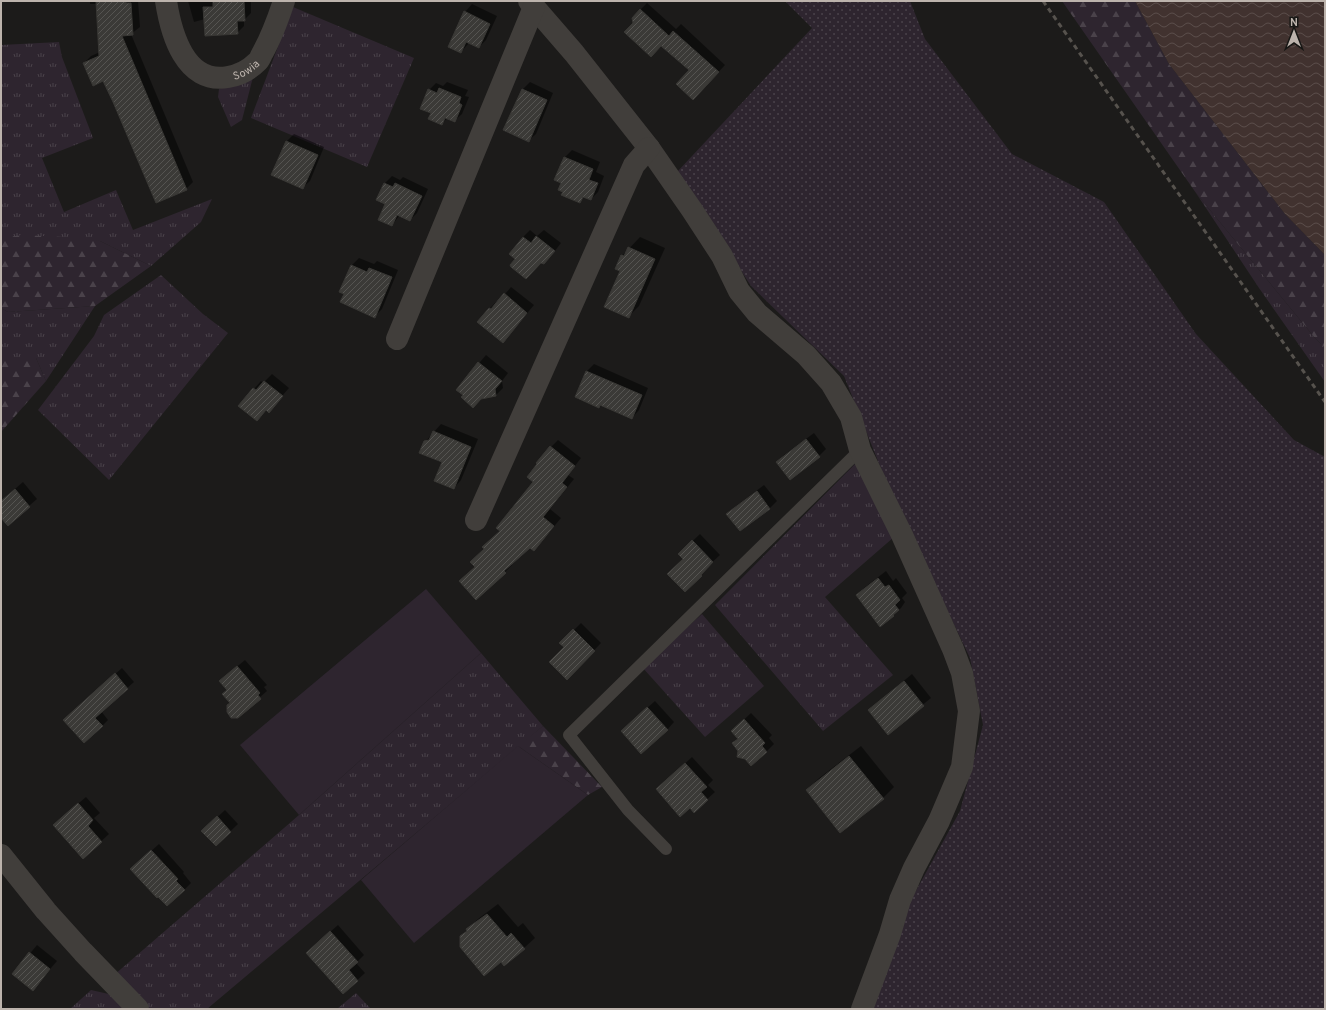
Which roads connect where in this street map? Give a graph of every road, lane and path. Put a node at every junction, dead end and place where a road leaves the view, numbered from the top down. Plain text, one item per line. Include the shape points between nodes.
1 (166, 1) edge
2 (284, 1) edge
3 (531, 4) edge
4 (650, 148) junction
5 (397, 339) dead end
6 (860, 450) junction
7 (476, 520) dead end
8 (666, 849) dead end
9 (1, 855) edge
10 (138, 1009) edge
11 (862, 1009) edge

1 - 2 street, Sowia via 179,49 185,60 201,74 220,79 241,75 258,62 271,38
3 - 4 street
3 - 5 street
4 - 6 street via 722,256 739,291 757,313 806,355 831,383 851,417
4 - 7 street via 634,165
6 - 8 lane via 569,735 628,810
6 - 11 street via 902,535 953,649 962,673 969,711 962,767 940,821 900,900
9 - 10 street via 57,923

